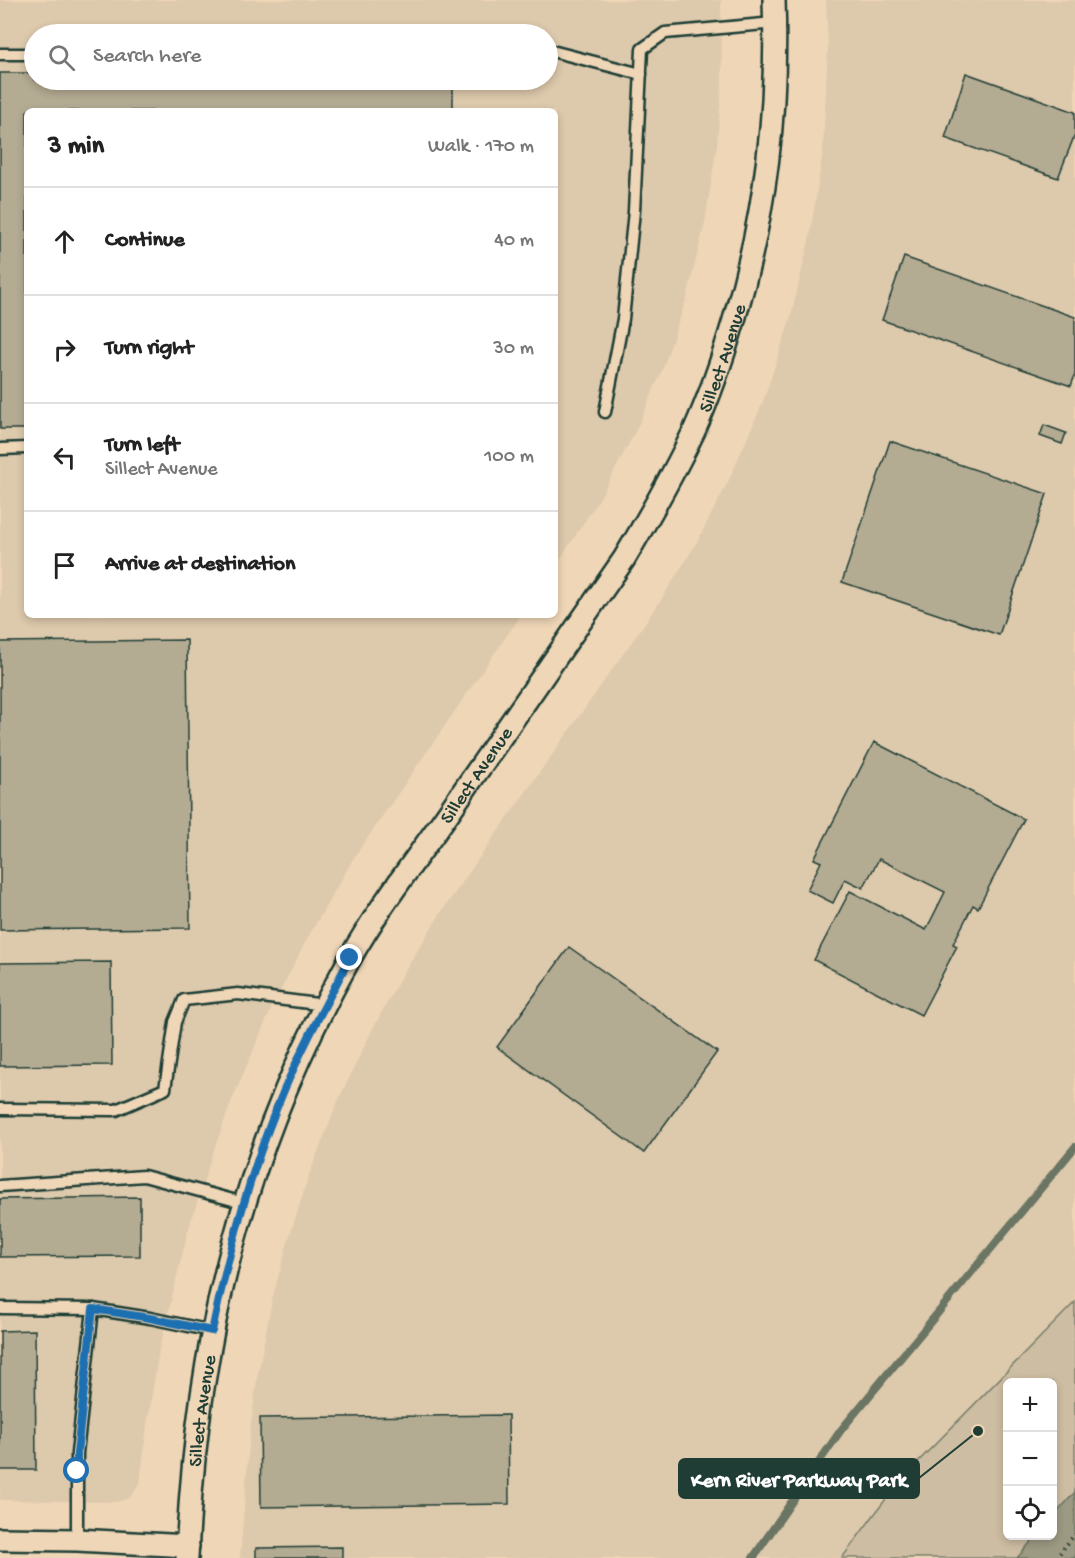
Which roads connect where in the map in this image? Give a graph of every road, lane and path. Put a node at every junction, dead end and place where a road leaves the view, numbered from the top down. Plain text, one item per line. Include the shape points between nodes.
1 (774, 0) edge
2 (775, 23) junction
3 (0, 54) edge
4 (24, 54) edge
5 (558, 55) edge
6 (640, 74) junction
7 (605, 412) dead end
8 (0, 448) edge
9 (24, 448) edge
10 (325, 1005) junction
11 (0, 1109) edge
12 (0, 1186) edge
13 (244, 1203) junction
14 (0, 1308) edge
15 (93, 1309) junction
16 (212, 1331) junction
17 (1075, 1534) edge
18 (0, 1539) edge
19 (77, 1540) junction
20 (188, 1552) edge
21 (1056, 1558) edge

1 - 2 street, Sillect Avenue
2 - 6 lane via 665,33 642,49
2 - 10 street, Sillect Avenue via 772,128 761,210 748,274 695,429 624,559 393,888
3 - 4 lane
5 - 6 lane
6 - 7 lane via 634,211 623,319
8 - 9 lane
10 - 11 lane via 238,994 184,1000 175,1022 165,1089 116,1110
10 - 13 street, Sillect Avenue via 277,1106
12 - 13 lane via 144,1176
13 - 16 street, Sillect Avenue
14 - 15 lane
15 - 16 lane
15 - 19 lane via 77,1453
16 - 20 street, Sillect Avenue via 198,1425
17 - 21 path
18 - 19 street
19 - 20 street

